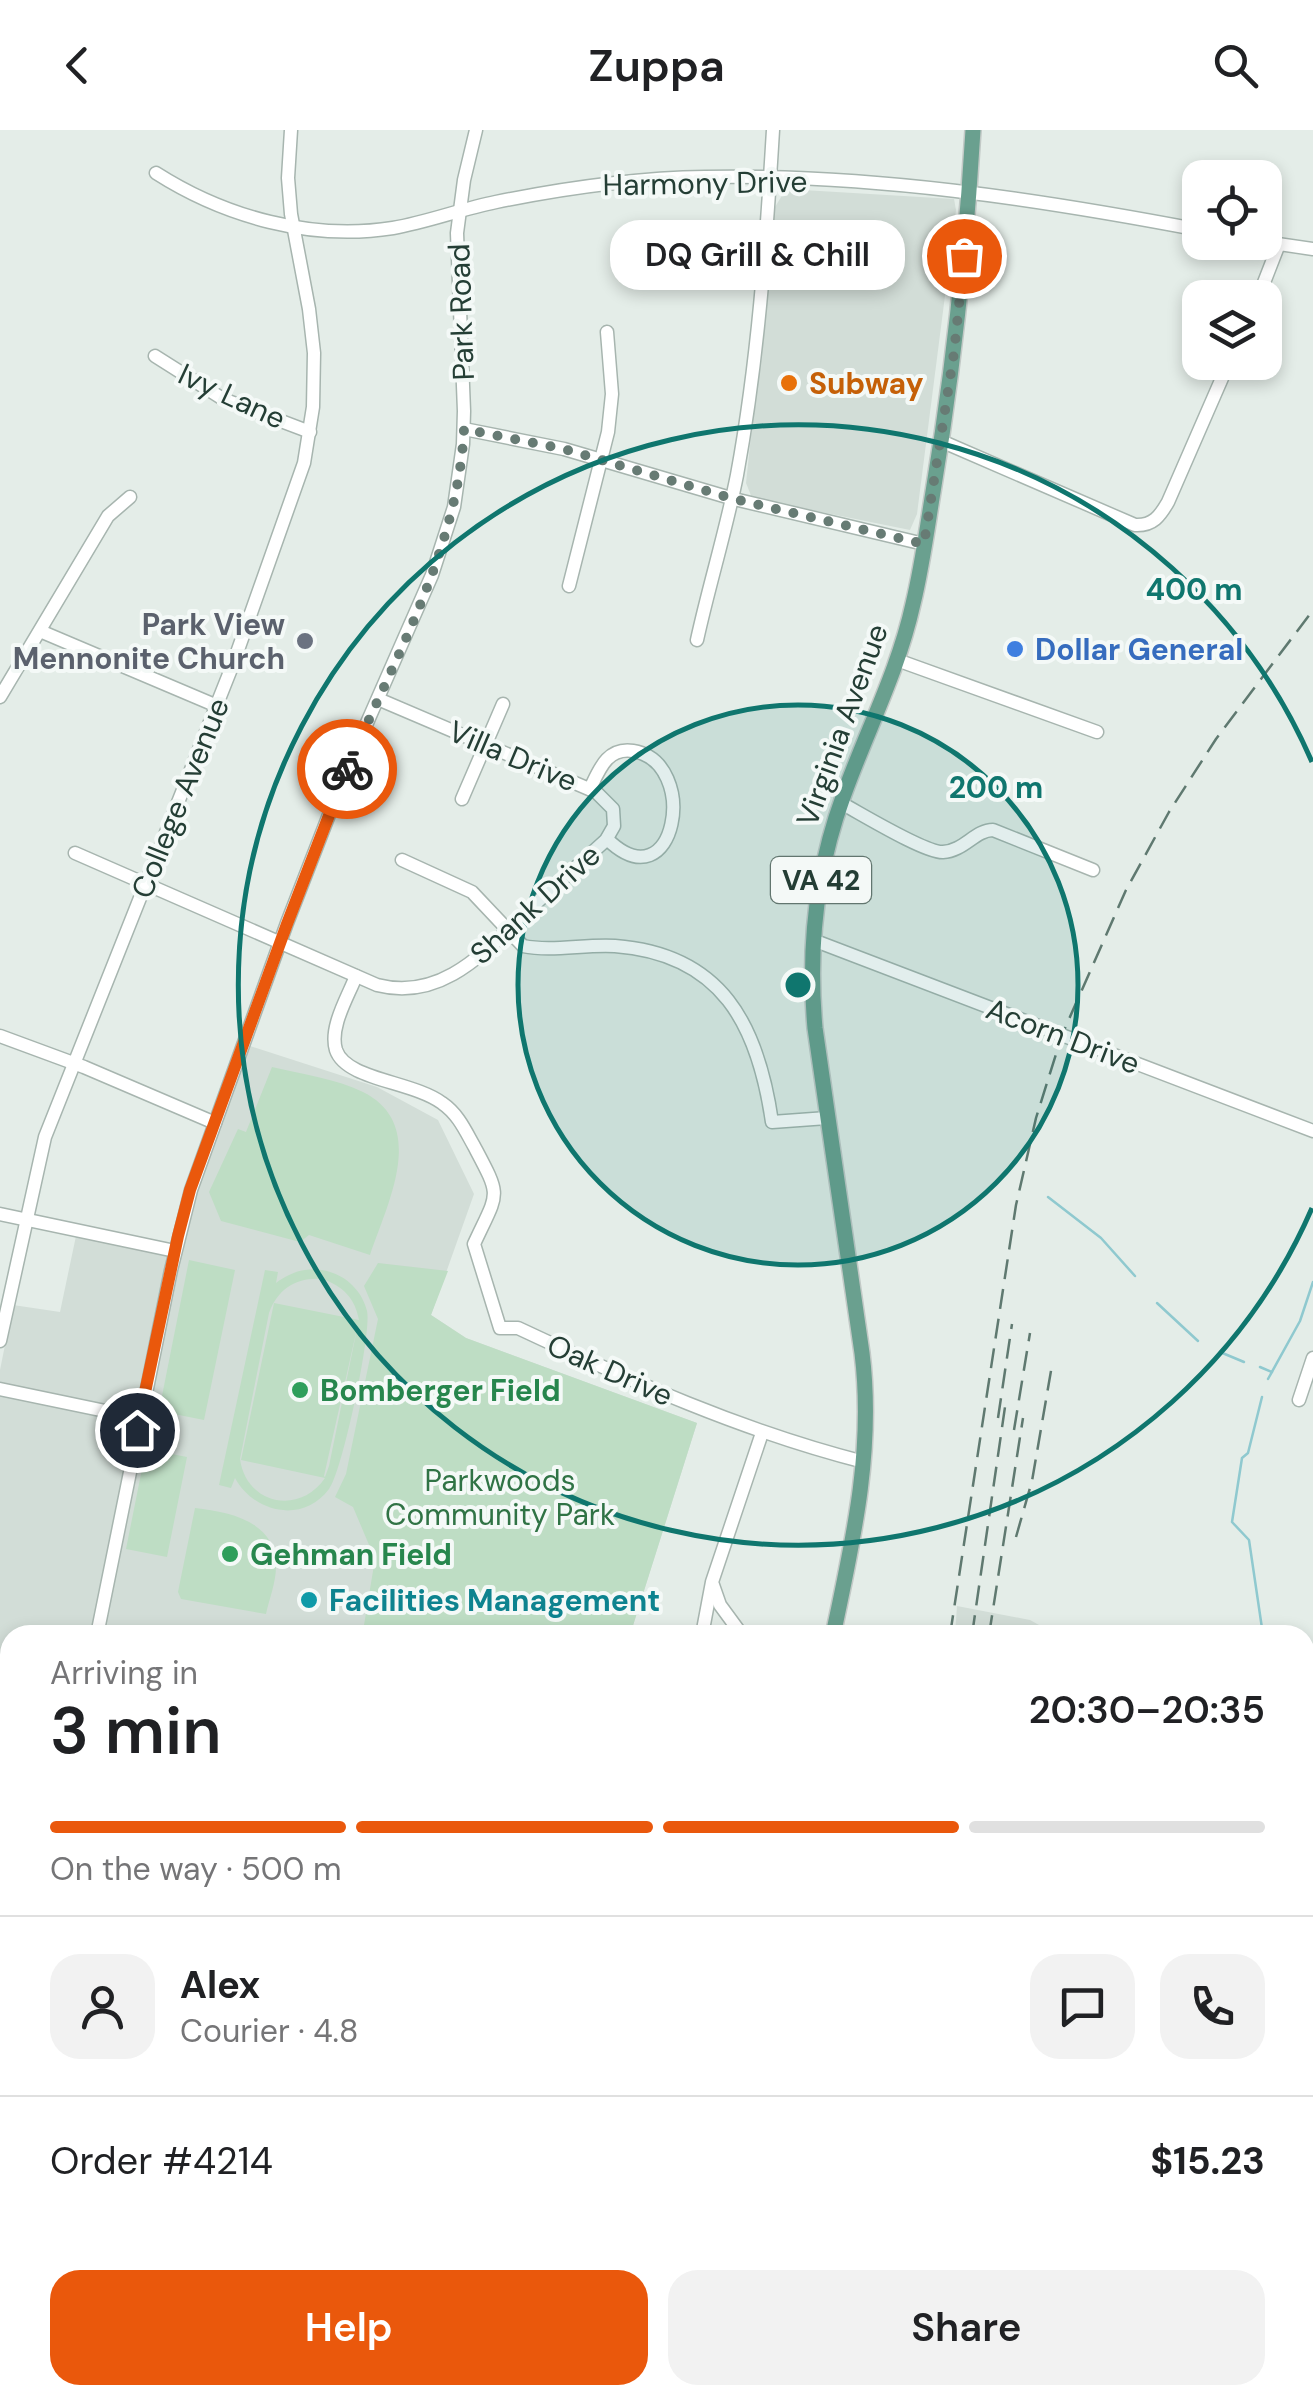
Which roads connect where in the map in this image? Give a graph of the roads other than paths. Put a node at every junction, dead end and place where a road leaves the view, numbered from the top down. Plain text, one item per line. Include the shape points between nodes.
1 (292, 130) edge
2 (476, 130) edge
3 (773, 130) edge
4 (974, 130) edge
5 (156, 174) dead end
6 (770, 178) junction
7 (970, 190) junction
8 (460, 213) junction
9 (293, 226) junction
10 (1182, 227) edge
11 (1282, 244) edge
12 (1313, 249) edge
13 (607, 332) dead end
14 (155, 356) dead end
15 (1222, 380) edge
16 (464, 429) junction
17 (310, 432) junction
18 (941, 441) junction
19 (603, 460) junction
20 (130, 497) dead end
21 (732, 499) junction
22 (924, 544) junction
23 (569, 586) dead end
24 (40, 630) junction
25 (697, 640) dead end
26 (897, 660) junction
27 (0, 697) edge
28 (378, 698) junction
29 (503, 704) dead end
30 (216, 706) junction
31 (1097, 732) dead end
32 (485, 746) junction
33 (590, 789) junction
34 (462, 798) dead end
35 (840, 803) junction
36 (607, 839) junction
37 (75, 853) dead end
38 (402, 860) dead end
39 (1093, 870) dead end
40 (145, 884) junction
41 (506, 931) junction
42 (814, 940) junction
43 (282, 943) junction
44 (356, 976) junction
45 (0, 1036) edge
46 (74, 1063) junction
47 (827, 1118) junction
48 (215, 1122) junction
49 (1313, 1131) edge
50 (0, 1214) edge
51 (24, 1220) junction
52 (175, 1250) junction
53 (0, 1341) edge
54 (1313, 1358) edge
55 (0, 1389) edge
56 (1299, 1400) dead end
57 (140, 1418) junction
58 (762, 1433) junction
59 (864, 1462) junction
60 (712, 1582) junction
61 (99, 1625) edge
62 (704, 1625) edge
63 (735, 1625) edge
64 (835, 1625) edge

1 - 9 street, College Avenue
2 - 8 street, Park Road
3 - 6 street
4 - 7 main road, VA 42
5 - 9 street, Harmony Drive via 221,208
6 - 7 street, Harmony Drive
6 - 8 street, Harmony Drive via 610,183
6 - 21 street via 760,321
7 - 10 street, Harmony Drive
7 - 18 main road, Virginia Avenue / VA 42
8 - 9 street, Harmony Drive via 375,230
8 - 16 street, Park Road
9 - 17 street, College Avenue via 312,334
11 - 12 street
13 - 19 street via 612,394
14 - 17 street, Ivy Lane via 224,399
15 - 18 street via 1154,521 1135,525
16 - 19 street
16 - 28 street, Park Road via 442,547
17 - 30 street, College Avenue via 292,503
18 - 22 main road, Virginia Avenue / VA 42
19 - 21 street
19 - 23 street
20 - 24 street via 108,516
21 - 22 street
21 - 25 street
22 - 26 main road, Virginia Avenue / VA 42
24 - 27 street
24 - 30 street
26 - 31 street
26 - 35 main road, Virginia Avenue / VA 42
28 - 32 street, Villa Drive
28 - 43 street, Park Road
29 - 32 street
30 - 40 street, College Avenue
32 - 33 street, Villa Drive
32 - 34 street
33 - 36 street, Villa Drive via 613,809
33 - 36 street via 604,760 626,750 654,759 670,782 670,830 662,848 636,857
35 - 39 street via 938,852 963,848 994,830
35 - 42 main road, Virginia Avenue / VA 42
36 - 41 street, Shank Drive
37 - 40 street, Shank Drive
38 - 41 street via 468,888
40 - 43 street, Shank Drive
40 - 46 street, College Avenue
41 - 44 street, Shank Drive via 460,971 430,985 397,989
41 - 47 street via 526,947 628,948 695,970 745,1023 772,1122
42 - 47 main road, Virginia Avenue / VA 42 via 813,1008
42 - 49 street, Acorn Drive
43 - 44 street, Shank Drive
43 - 48 street, Park Road
44 - 58 street, Oak Drive via 335,1034 341,1060 353,1071 415,1088 447,1106 495,1186 474,1244 500,1328 518,1328
45 - 46 street
46 - 48 street
46 - 51 street, College Avenue via 39,1155
47 - 59 main road, Virginia Avenue / VA 42 via 863,1366
48 - 52 street, Park Road
50 - 51 street
51 - 52 street
51 - 53 street, College Avenue
52 - 57 street, Park Road
54 - 56 street
55 - 57 street
57 - 61 street, Park Road
58 - 59 street, Oak Drive
58 - 60 street
59 - 64 main road, Virginia Avenue / VA 42
60 - 62 street
60 - 63 street

